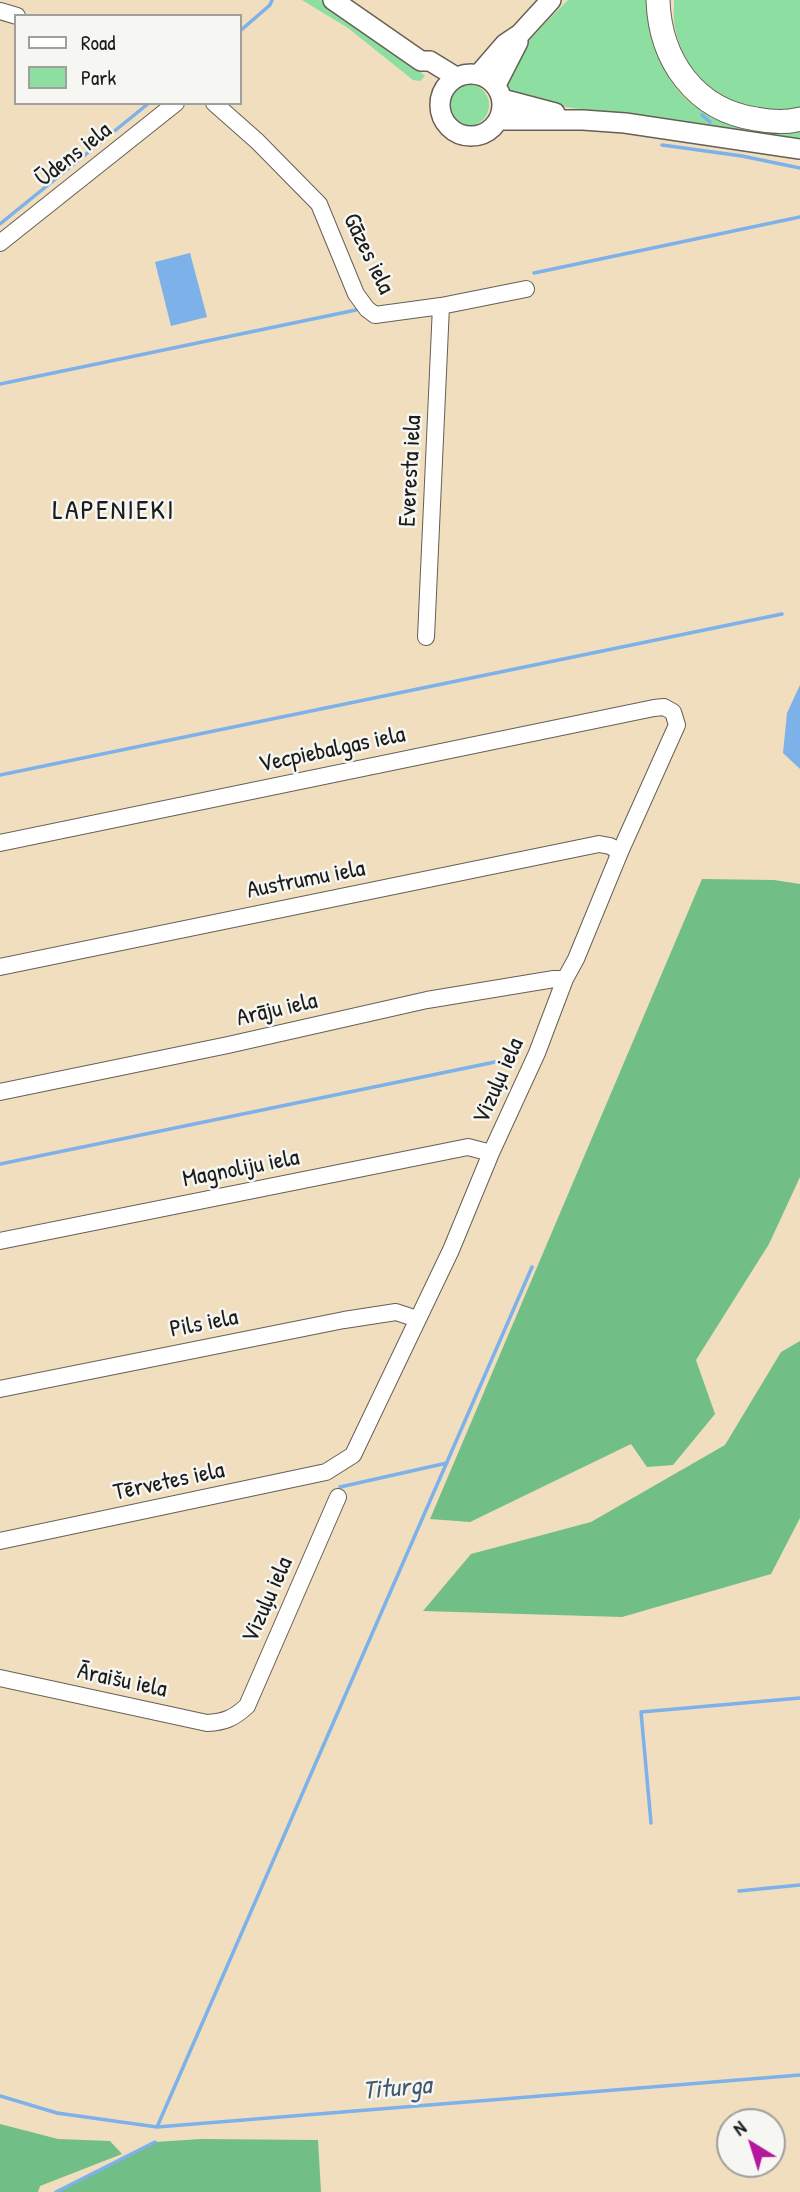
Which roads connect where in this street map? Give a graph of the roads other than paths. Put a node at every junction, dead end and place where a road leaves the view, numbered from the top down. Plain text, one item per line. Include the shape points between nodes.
1 (332, 0) edge
2 (551, 0) edge
3 (658, 0) edge
4 (520, 34) junction
5 (421, 61) junction
6 (479, 74) junction
7 (456, 77) junction
8 (499, 92) junction
9 (441, 94) junction
10 (173, 105) edge
11 (216, 105) edge
12 (498, 120) junction
13 (583, 120) junction
14 (800, 120) edge
15 (800, 149) edge
16 (0, 243) edge
17 (526, 289) dead end
18 (441, 306) junction
19 (426, 638) dead end
20 (673, 712) joint
21 (0, 843) edge
22 (620, 852) junction
23 (0, 967) edge
24 (565, 979) junction
25 (0, 1092) edge
26 (491, 1153) junction
27 (0, 1241) edge
28 (417, 1319) junction
29 (0, 1389) edge
30 (345, 1461) joint
31 (338, 1497) dead end
32 (0, 1541) edge
33 (0, 1678) edge
34 (234, 1717) joint

1 - 5 main road
2 - 4 main road
3 - 14 highway via 669,54 696,91 720,109 750,118
4 - 6 main road
4 - 8 main road via 502,69
5 - 7 main road via 430,61
5 - 9 main road
6 - 7 main road
6 - 8 main road
7 - 9 main road
8 - 12 main road via 502,108
8 - 13 main road
9 - 12 main road via 440,113 445,123 463,136 484,134
10 - 16 street, Ūdens iela
11 - 18 street, Gāzes iela via 319,204 356,294 367,309 375,315
12 - 13 main road
13 - 15 main road
17 - 18 street, Gāzes iela
18 - 19 street, Everesta iela
20 - 21 street, Vecpiebalgas iela via 654,708
20 - 22 street, Vizuļu iela via 677,725
22 - 23 street, Austrumu iela via 599,844
22 - 24 street, Vizuļu iela
24 - 25 street, Arāju iela via 426,1000
24 - 26 street, Vizuļu iela
26 - 27 street, Magnoliju iela via 468,1147
26 - 28 street, Vizuļu iela
28 - 29 street, Pils iela via 396,1312 344,1320
28 - 30 street, Vizuļu iela via 359,1446
30 - 32 street, Tērvetes iela via 326,1472
31 - 34 street, Vizuļu iela via 247,1706
33 - 34 street, Āraišu iela via 206,1723

